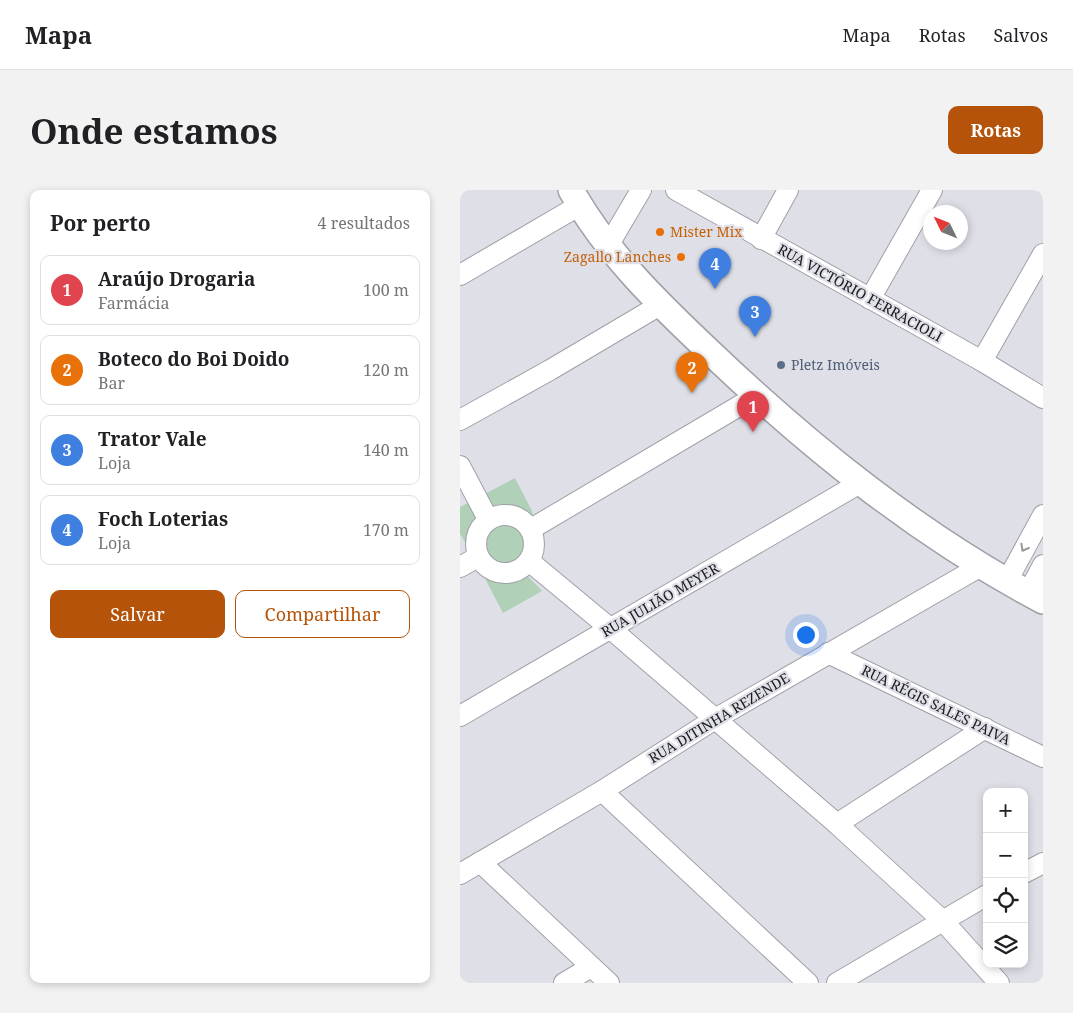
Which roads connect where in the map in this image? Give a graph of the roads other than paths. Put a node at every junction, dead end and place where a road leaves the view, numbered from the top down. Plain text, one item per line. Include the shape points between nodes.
1 (641, 190) edge
2 (676, 190) edge
3 (788, 190) edge
4 (932, 190) edge
5 (575, 198) edge
6 (761, 239) junction
7 (608, 246) junction
8 (1043, 254) edge
9 (460, 275) edge
10 (870, 299) junction
11 (660, 305) junction
12 (982, 361) junction
13 (756, 396) junction
14 (1043, 398) edge
15 (460, 420) edge
16 (460, 466) edge
17 (860, 483) junction
18 (1043, 515) edge
19 (488, 519) junction
20 (531, 529) junction
21 (478, 557) junction
22 (529, 561) junction
23 (1043, 565) edge
24 (981, 566) junction
25 (460, 567) edge
26 (1006, 581) junction
27 (1036, 597) edge
28 (611, 628) junction
29 (828, 654) junction
30 (460, 716) edge
31 (715, 719) junction
32 (985, 728) junction
33 (1043, 757) edge
34 (602, 791) junction
35 (837, 824) junction
36 (480, 862) junction
37 (1043, 862) edge
38 (1028, 871) edge
39 (460, 874) edge
40 (983, 898) edge
41 (943, 921) junction
42 (591, 967) junction
43 (564, 983) edge
44 (609, 983) edge
45 (808, 983) edge
46 (837, 983) edge
47 (999, 983) edge

1 - 7 street
2 - 6 street, RUA VICTÓRIO FERRACIOLI
3 - 6 street
4 - 10 street
5 - 7 main road
5 - 9 street
6 - 10 street, RUA VICTÓRIO FERRACIOLI
7 - 11 main road
8 - 12 street
10 - 12 street, RUA VICTÓRIO FERRACIOLI
11 - 13 main road
11 - 15 street
12 - 14 street, RUA VICTÓRIO FERRACIOLI
13 - 17 main road
13 - 20 street
16 - 19 street
17 - 24 main road
17 - 28 street, RUA JULIÃO MEYER
18 -> 26 street
19 - 20 street via 497,515 517,516
19 - 21 street via 478,532
20 - 22 street via 534,551
21 - 22 street via 490,569 507,573
21 - 25 street
22 - 28 street
23 - 27 street
24 - 26 main road
24 - 29 street, RUA DITINHA REZENDE
26 - 27 main road
28 - 30 street, RUA JULIÃO MEYER
28 - 31 street
29 - 31 street, RUA DITINHA REZENDE
29 - 32 street, RUA RÉGIS SALES PAIVA
31 - 34 street, RUA DITINHA REZENDE
31 - 35 street
32 - 33 street, RUA RÉGIS SALES PAIVA
32 - 35 street
34 - 36 street, RUA DITINHA REZENDE
34 - 45 street
35 - 41 street
36 - 39 street, RUA DITINHA REZENDE
36 - 42 street
37 - 38 street
40 - 41 street
41 - 46 street
41 - 47 street
42 - 43 street
42 - 44 street

